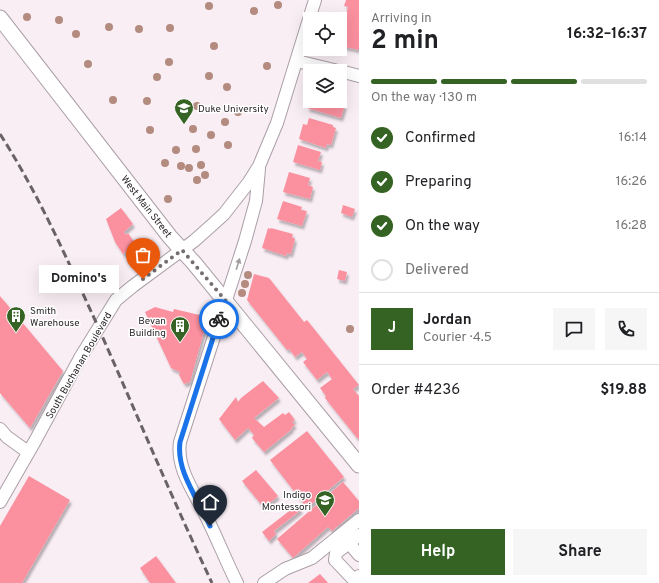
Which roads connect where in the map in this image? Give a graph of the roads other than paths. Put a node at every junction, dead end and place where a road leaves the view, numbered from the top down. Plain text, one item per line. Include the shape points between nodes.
1 (315, 0) edge
2 (0, 18) edge
3 (297, 61) junction
4 (310, 64) edge
5 (347, 73) edge
6 (359, 76) edge
7 (259, 166) junction
8 (182, 250) junction
9 (226, 301) junction
10 (0, 430) edge
11 (28, 452) junction
12 (359, 465) edge
13 (0, 502) edge
14 (359, 520) edge
15 (359, 534) edge
16 (349, 543) junction
17 (359, 555) edge
18 (359, 576) edge
19 (237, 583) edge
20 (264, 583) edge

1 - 3 street
2 - 8 main road, West Main Street
3 - 4 street
3 - 7 street via 277,123
5 - 6 street
7 - 8 street, South Buchanan Boulevard via 244,190 224,214
9 -> 7 street via 256,201
8 - 9 main road, West Main Street
8 - 11 street, South Buchanan Boulevard via 133,286 111,307
9 - 12 main road, West Main Street
9 - 19 street via 183,430 179,458
10 - 11 street
11 - 13 street, South Buchanan Boulevard
14 - 20 street via 312,558
15 - 16 street
16 - 17 street
16 - 18 street via 336,553 335,560 354,580

